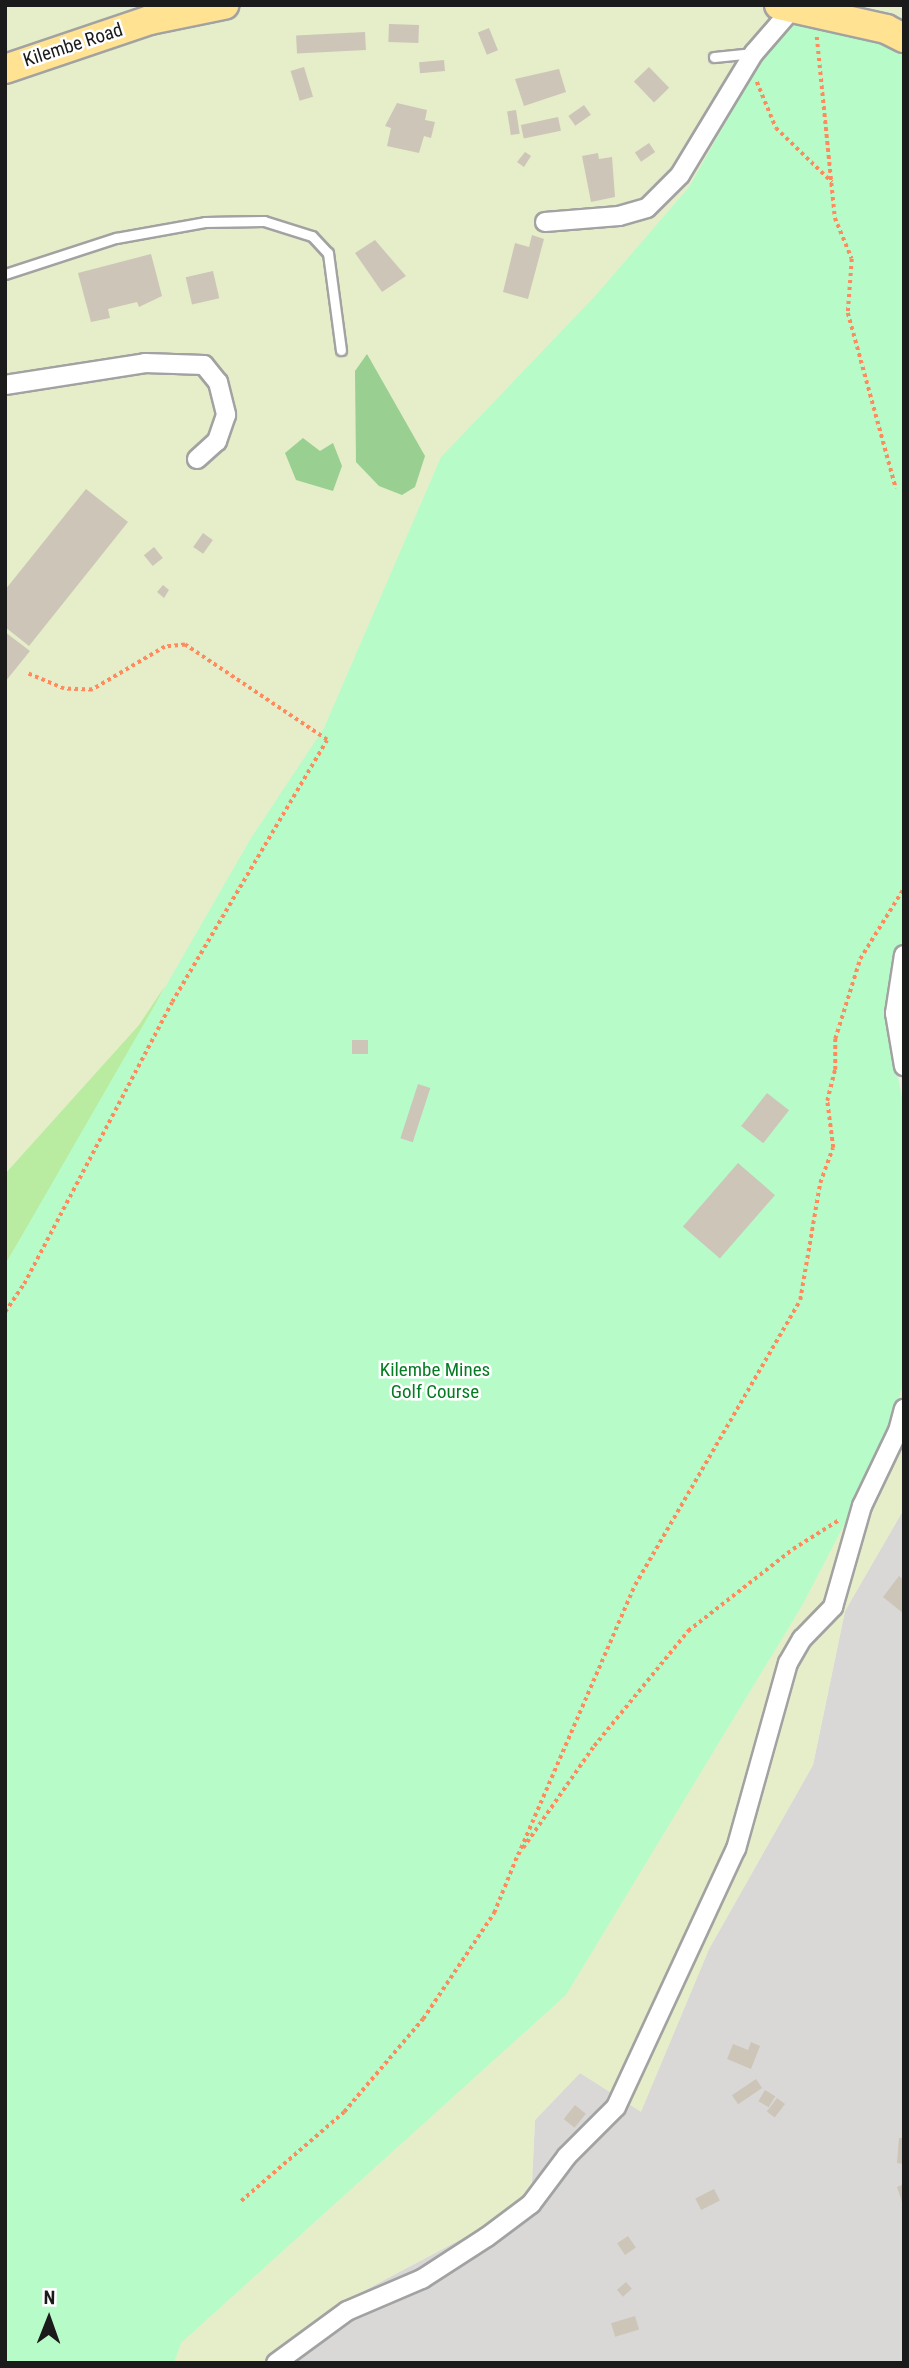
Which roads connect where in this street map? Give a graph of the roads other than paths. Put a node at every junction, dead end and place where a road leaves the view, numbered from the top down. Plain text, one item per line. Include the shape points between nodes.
1 (224, 5) edge
2 (786, 6) edge
3 (904, 38) edge
4 (714, 57) dead end
5 (751, 57) junction
6 (5, 69) edge
7 (545, 222) dead end
8 (5, 274) edge
9 (341, 350) dead end
10 (5, 386) edge
11 (197, 459) dead end
12 (904, 955) edge
13 (904, 1066) edge
14 (904, 1409) edge
15 (901, 1430) edge
16 (276, 2363) edge

1 - 6 main road, Kilembe Road via 150,20
2 - 3 main road
2 - 5 street
4 - 5 lane
5 - 7 street via 680,175 647,208 620,216
8 - 9 lane via 116,238 205,222 264,221 312,236 328,253
10 - 11 street via 145,363 204,365 218,382 226,415 217,441
12 - 13 street via 895,1013
14 - 15 street
15 - 16 street via 862,1506 833,1607 802,1639 788,1663 736,1849 616,2107 520,2212 422,2279 347,2311

